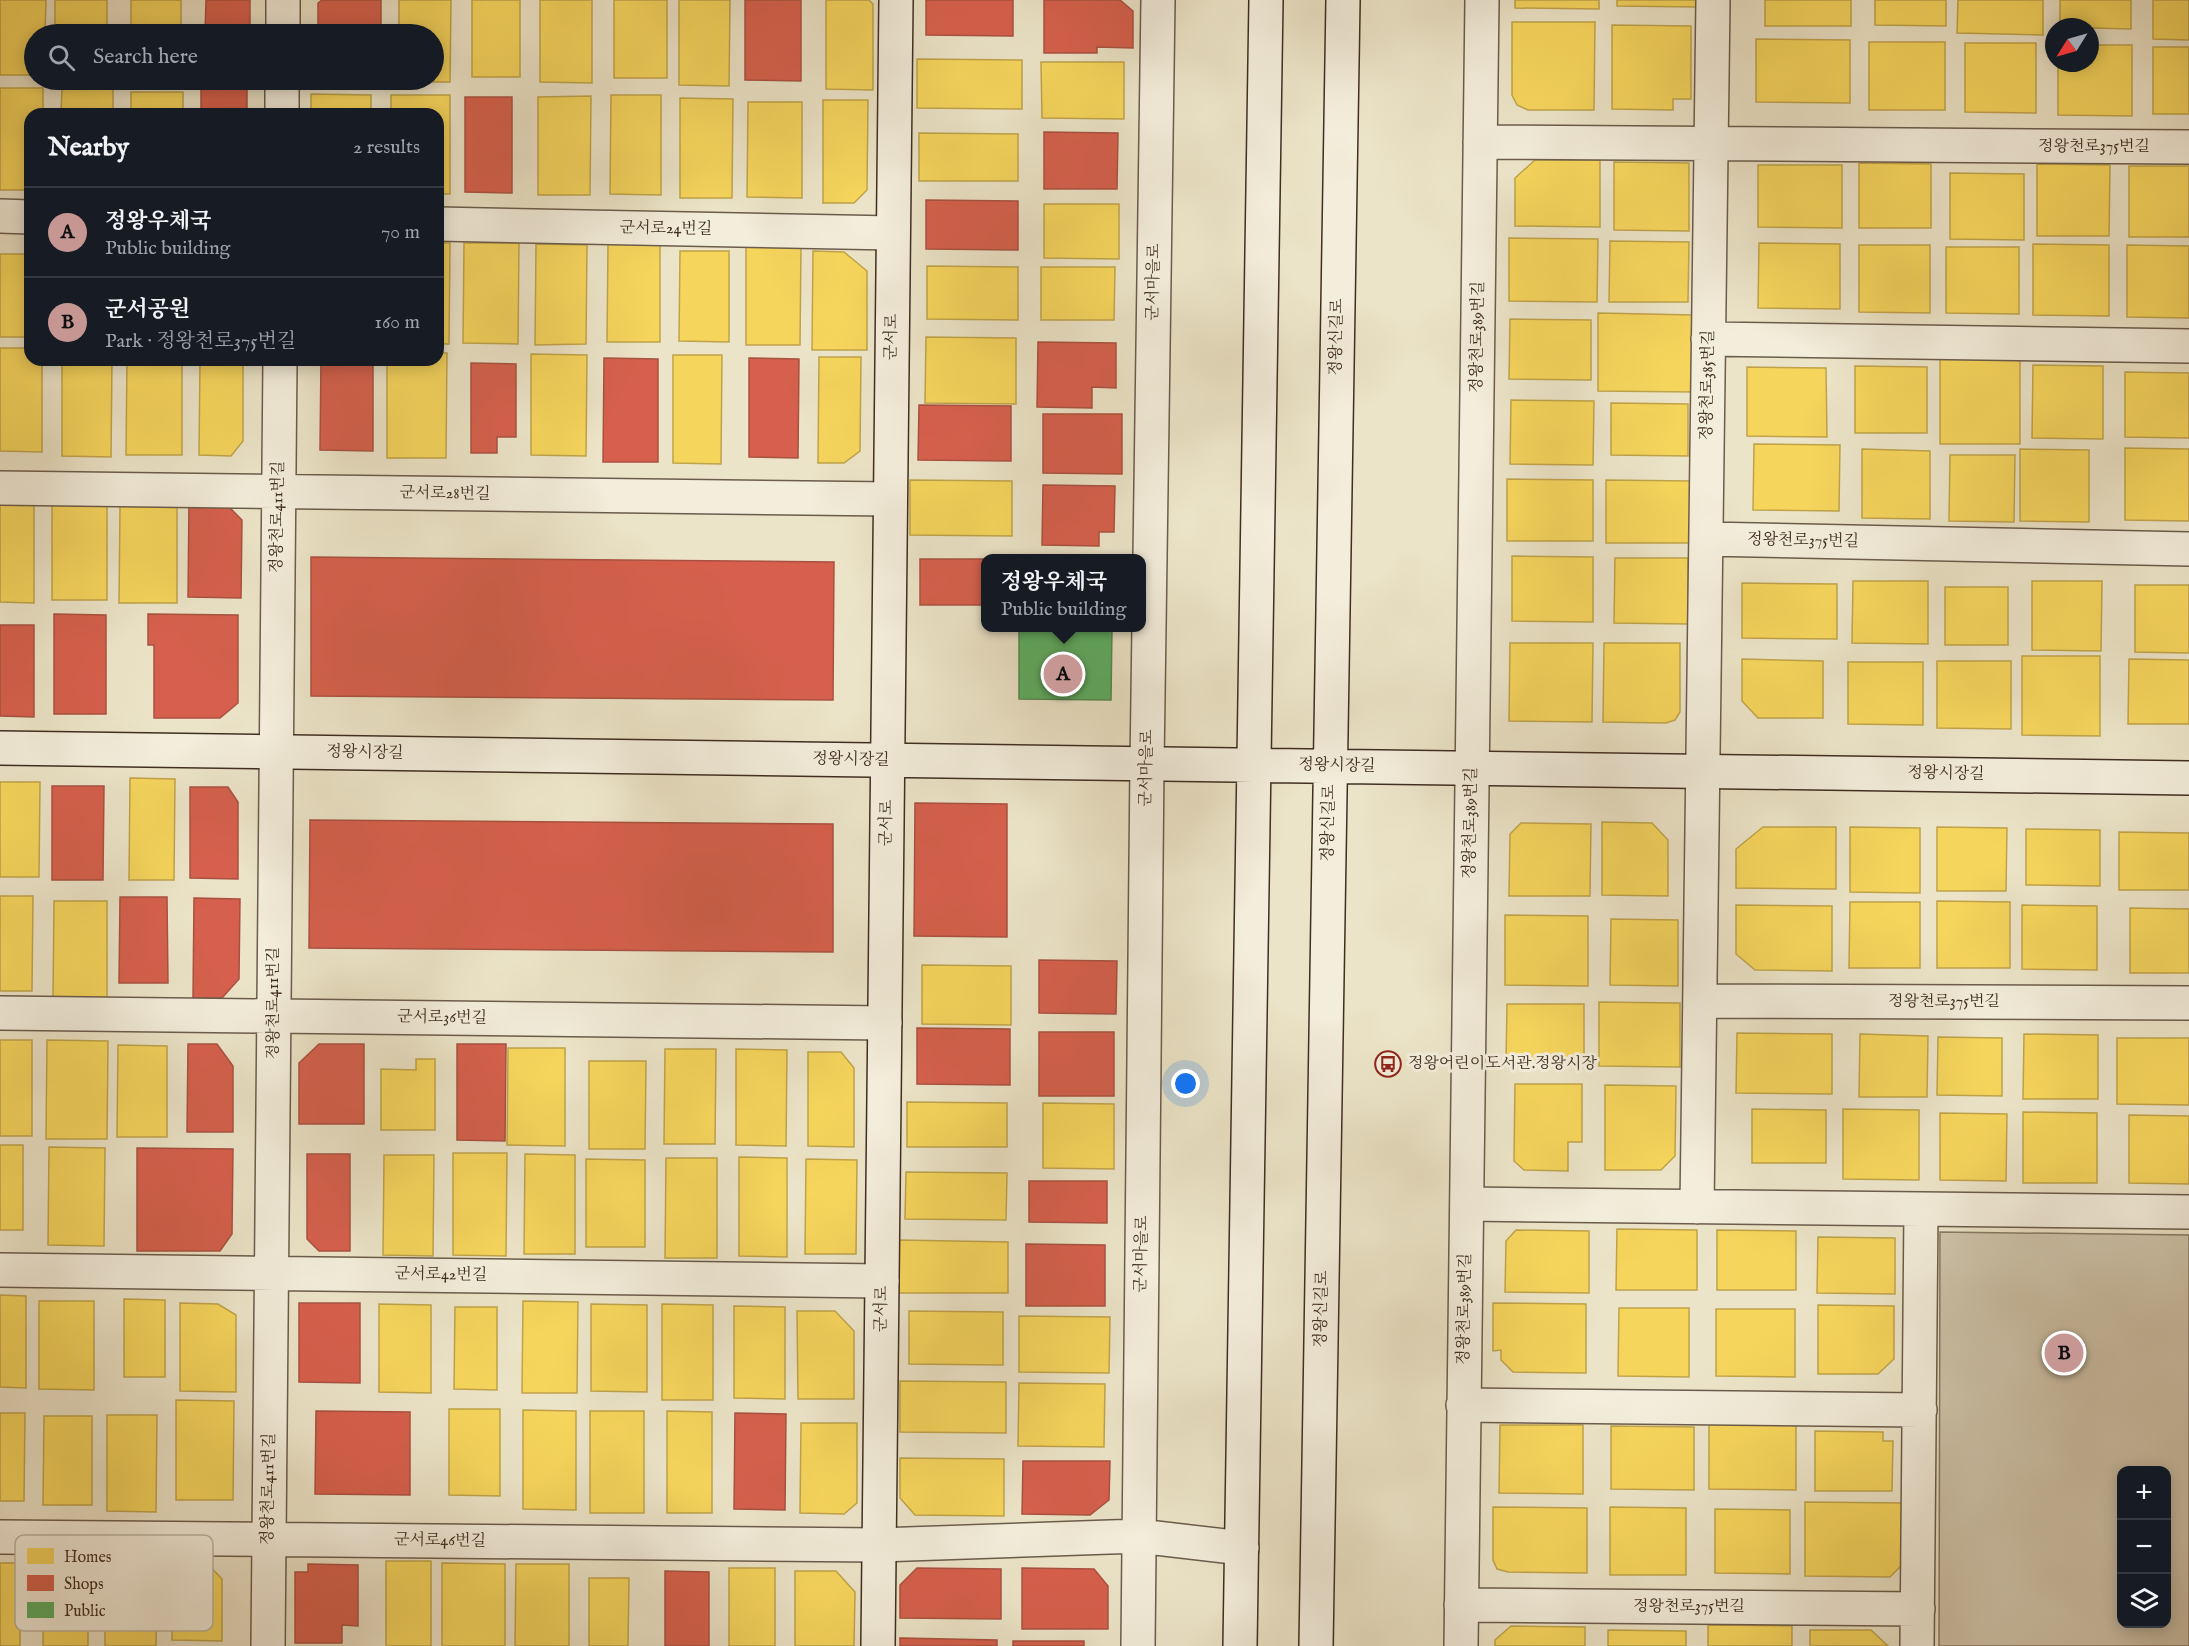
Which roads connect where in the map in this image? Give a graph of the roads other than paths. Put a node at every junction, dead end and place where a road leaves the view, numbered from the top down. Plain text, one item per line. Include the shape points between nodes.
1 (283, 0) edge
2 (896, 0) edge
3 (1158, 0) edge
4 (1266, 0) edge
5 (1343, 0) edge
6 (1482, 0) edge
7 (1713, 0) edge
8 (283, 24) edge
9 (282, 90) edge
10 (282, 108) edge
11 (1480, 142) junction
12 (1711, 144) junction
13 (2189, 147) edge
14 (0, 216) edge
15 (24, 217) edge
16 (444, 225) edge
17 (893, 233) junction
18 (1708, 339) junction
19 (2189, 346) edge
20 (280, 366) edge
21 (0, 488) edge
22 (278, 492) junction
23 (890, 499) junction
24 (1706, 539) junction
25 (2189, 549) edge
26 (0, 748) edge
27 (276, 752) junction
28 (888, 760) junction
29 (1147, 765) junction
30 (1253, 765) junction
31 (1330, 766) junction
32 (1472, 768) junction
33 (1703, 771) junction
34 (2189, 778) edge
35 (1700, 1001) junction
36 (2189, 1003) edge
37 (0, 1013) edge
38 (273, 1016) junction
39 (885, 1023) junction
40 (1467, 1204) junction
41 (1697, 1207) junction
42 (1921, 1209) junction
43 (2189, 1212) edge
44 (0, 1270) edge
45 (271, 1273) junction
46 (882, 1281) junction
47 (1463, 1405) junction
48 (1920, 1410) junction
49 (1139, 1536) junction
50 (0, 1537) edge
51 (15, 1537) edge
52 (213, 1539) edge
53 (269, 1539) junction
54 (879, 1545) junction
55 (1242, 1548) junction
56 (1461, 1605) junction
57 (1918, 1609) junction
58 (268, 1646) edge
59 (878, 1646) edge
60 (1138, 1646) edge
61 (1240, 1646) edge
62 (1316, 1646) edge
63 (1461, 1646) edge
64 (1917, 1646) edge

1 - 8 street
2 - 17 street, 군서로
3 - 29 street, 군서마을로
4 - 30 street
5 - 31 street, 정왕신길로
6 - 11 street, 정왕천로389번길
7 - 12 street, 정왕천로385번길
9 - 10 street
11 - 12 street, 정왕천로375번길
11 - 32 street, 정왕천로389번길
12 - 13 street, 정왕천로375번길
12 - 18 street, 정왕천로385번길
14 - 15 street
16 - 17 street, 군서로24번길
17 - 23 street, 군서로
18 - 19 street
18 - 24 street, 정왕천로385번길
20 - 22 street, 정왕천로411번길
21 - 22 street, 군서로28번길
22 - 23 street, 군서로28번길
22 - 27 street, 정왕천로411번길
23 - 28 street, 군서로
24 - 25 street, 정왕천로375번길
24 - 33 street, 정왕천로385번길
26 - 27 street, 정왕시장길
27 - 28 street, 정왕시장길
27 - 38 street, 정왕천로411번길
28 - 29 street, 정왕시장길
28 - 39 street, 군서로
29 - 30 street, 정왕시장길
29 - 49 street, 군서마을로
30 - 31 street, 정왕시장길
30 - 55 street
31 - 32 street, 정왕시장길
31 - 62 street, 정왕신길로
32 - 33 street, 정왕시장길
32 - 40 street, 정왕천로389번길
33 - 34 street, 정왕시장길
33 - 35 street
35 - 36 street, 정왕천로375번길
35 - 41 street
37 - 38 street, 군서로36번길
38 - 39 street, 군서로36번길
38 - 45 street, 정왕천로411번길
39 - 46 street, 군서로
40 - 41 street
40 - 47 street, 정왕천로389번길
41 - 42 street
42 - 43 street
42 - 48 street
44 - 45 street, 군서로42번길
45 - 46 street, 군서로42번길
45 - 53 street, 정왕천로411번길
46 - 54 street, 군서로
47 - 48 street
47 - 56 street, 정왕천로389번길
48 - 57 street
49 - 54 street
49 - 55 street
49 - 60 street, 군서마을로
50 - 51 street, 군서로46번길
52 - 53 street, 군서로46번길
53 - 54 street, 군서로46번길
53 - 58 street, 정왕천로411번길
54 - 59 street, 군서로
55 - 61 street
56 - 57 street, 정왕천로375번길
56 - 63 street, 정왕천로389번길
57 - 64 street

